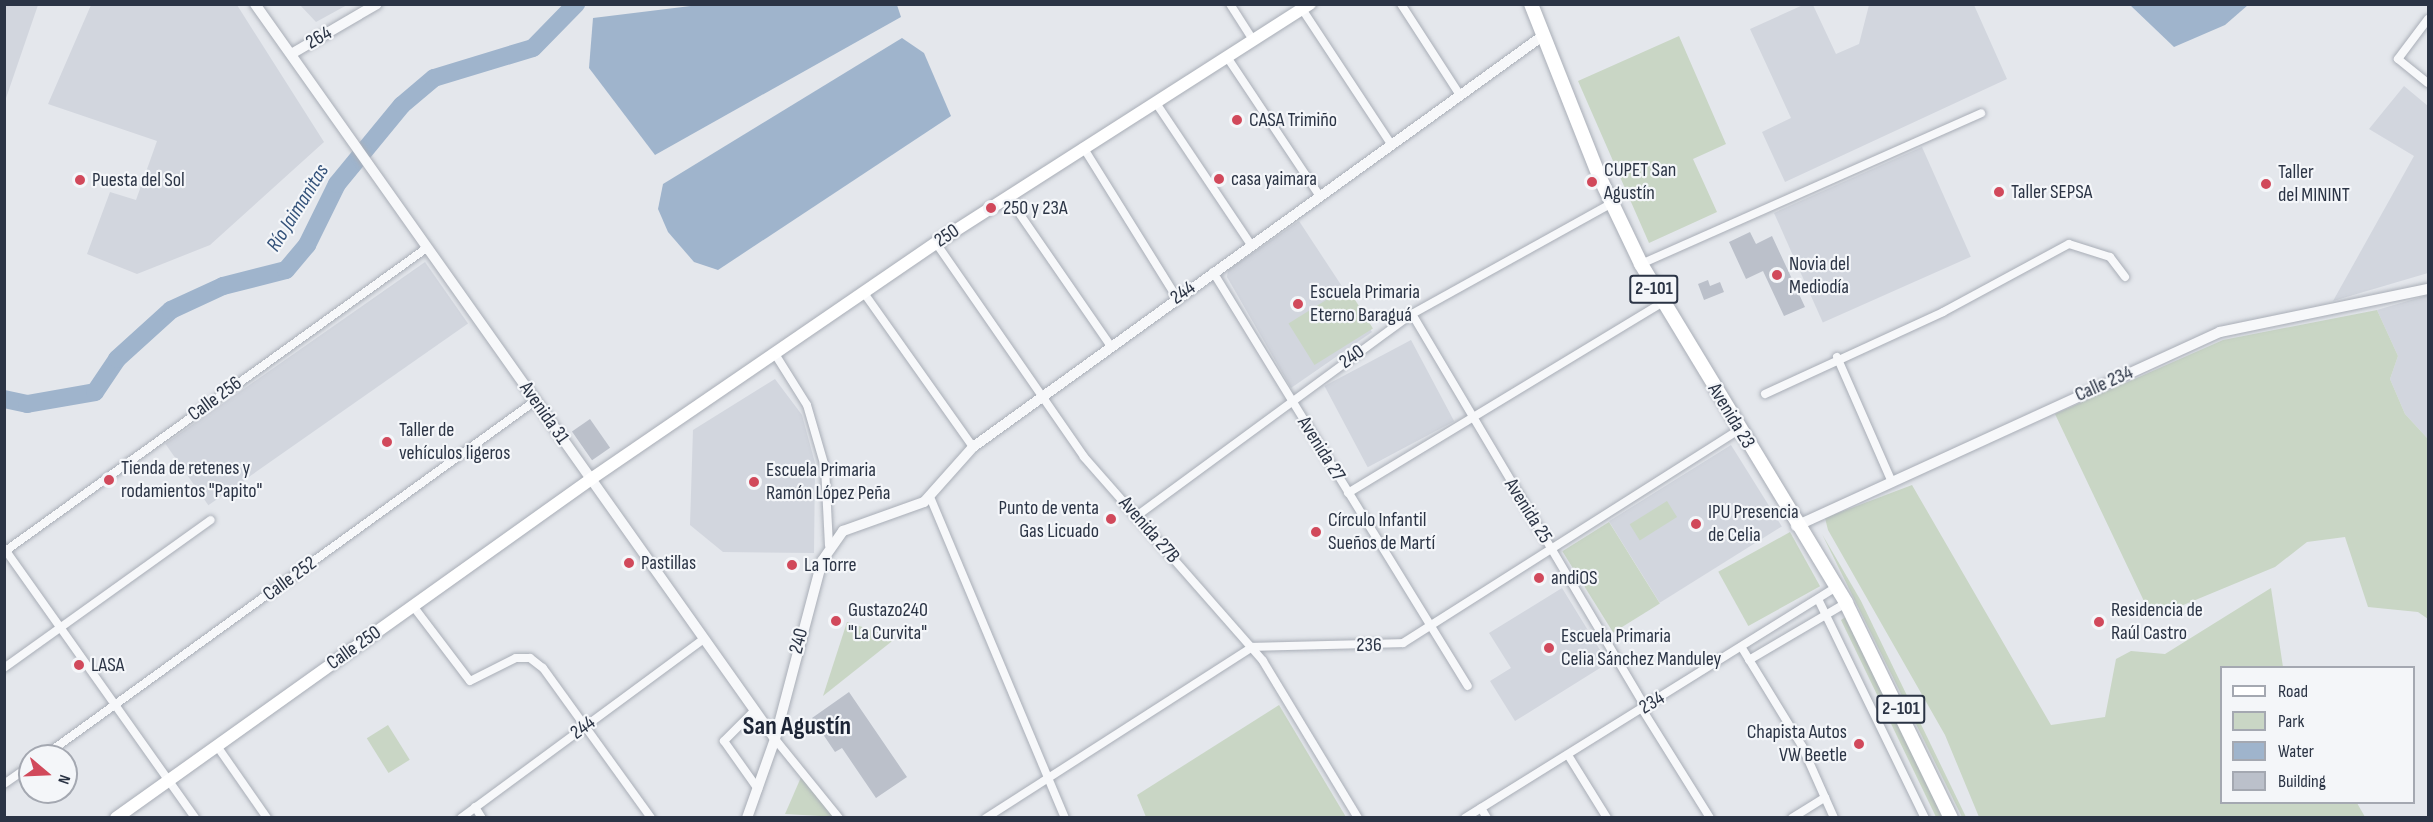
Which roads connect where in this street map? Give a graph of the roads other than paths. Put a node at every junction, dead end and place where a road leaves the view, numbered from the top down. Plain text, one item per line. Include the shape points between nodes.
1 (255, 4) edge
2 (377, 4) edge
3 (1230, 4) edge
4 (1401, 4) edge
5 (1531, 4) edge
6 (1306, 7) edge
7 (2428, 19) edge
8 (1541, 37) junction
9 (1253, 40) junction
10 (293, 53) junction
11 (1227, 57) junction
12 (2428, 83) edge
13 (1458, 92) junction
14 (1156, 103) junction
15 (1982, 113) dead end
16 (1389, 141) junction
17 (1083, 147) junction
18 (1319, 195) junction
19 (1008, 197) junction
20 (1612, 203) junction
21 (936, 243) junction
22 (1251, 244) junction
23 (428, 247) junction
24 (1641, 264) junction
25 (1213, 272) junction
26 (2125, 277) dead end
27 (2428, 289) edge
28 (864, 293) junction
29 (1177, 298) junction
30 (1662, 303) junction
31 (1412, 314) junction
32 (1110, 345) junction
33 (775, 354) junction
34 (1837, 357) junction
35 (1765, 394) dead end
36 (1040, 398) junction
37 (535, 401) junction
38 (1292, 401) junction
39 (1474, 420) junction
40 (1740, 429) junction
41 (973, 447) junction
42 (591, 479) junction
43 (1891, 480) junction
44 (1348, 493) junction
45 (930, 497) junction
46 (1138, 515) junction
47 (211, 520) dead end
48 (1796, 526) junction
49 (829, 545) junction
50 (5, 550) edge
51 (1552, 550) junction
52 (1837, 586) junction
53 (1818, 599) junction
54 (1846, 603) junction
55 (413, 606) junction
56 (1826, 614) junction
57 (62, 626) junction
58 (1431, 626) junction
59 (704, 639) junction
60 (1252, 647) junction
61 (1742, 648) junction
62 (1749, 660) junction
63 (4, 668) edge
64 (1468, 686) dead end
65 (118, 705) junction
66 (1643, 708) junction
67 (755, 710) junction
68 (585, 726) junction
69 (775, 740) junction
70 (61, 744) edge
71 (217, 746) junction
72 (1568, 754) junction
73 (18, 774) edge
74 (1046, 775) junction
75 (170, 780) junction
76 (4, 784) edge
77 (758, 789) junction
78 (1825, 797) junction
79 (475, 807) junction
80 (1481, 808) junction
81 (116, 818) edge
82 (195, 818) edge
83 (267, 818) edge
84 (461, 818) edge
85 (482, 818) edge
86 (651, 818) edge
87 (747, 818) edge
88 (839, 818) edge
89 (986, 818) edge
90 (1065, 818) edge
91 (1358, 818) edge
92 (1465, 818) edge
93 (1486, 818) edge
94 (1607, 818) edge
95 (1710, 818) edge
96 (1792, 818) edge
97 (1834, 818) edge
98 (1925, 818) edge
99 (1951, 818) edge

1 - 10 street, Avenida 31
2 - 10 street, 264
3 - 9 street
4 - 13 street
5 - 8 main road, Avenida 23 / 2-101
6 - 9 main road, 250
6 - 16 street
7 - 12 street via 2398,59
8 - 13 street, 244
8 - 20 main road, Avenida 23 / 2-101
9 - 11 main road, 250
10 - 23 street, Avenida 31
11 - 14 main road, 250
11 - 18 street
13 - 16 street, 244
14 - 17 main road, 250
14 - 22 street
15 - 24 street
16 - 18 street, 244
17 - 19 main road, 250
17 - 29 street
18 - 22 street, 244
19 - 21 main road, 250
19 - 32 street
20 - 24 main road, Avenida 23 / 2-101
20 - 31 street, 240
21 - 28 main road, 250
21 - 36 street, Avenida 27B
22 - 25 street, 244
23 - 37 street, Avenida 31
23 - 50 street, Calle 256
24 - 30 main road, Avenida 23 / 2-101
25 - 29 street, 244
25 - 38 street, Avenida 27
26 - 34 street via 2110,257 2069,244 1943,312
27 - 43 street, Calle 234 via 2220,332
28 - 33 main road, 250
28 - 41 street
29 - 32 street, 244
30 - 39 street
30 - 40 main road, Avenida 23 / 2-101
31 - 38 street, 240
31 - 39 street, Avenida 25
32 - 36 street, 244
33 - 42 main road, 250
33 - 49 street via 807,405 825,467
34 - 35 street
34 - 43 street
36 - 41 street, 244
36 - 46 street, Avenida 27B
37 - 42 street, Avenida 31
37 - 65 street, Calle 252
38 - 44 street, Avenida 27
38 - 46 street, 240
39 - 44 street
39 - 51 street, Avenida 25
40 - 48 main road, Avenida 23 / 2-101
40 - 51 street, 236
41 - 45 street, 244
42 - 55 main road, Calle 250
42 - 59 street, Avenida 31
43 - 48 street, Calle 234
44 - 58 street, Avenida 27
45 - 49 street, 244 via 858,524
45 - 74 street
46 - 60 street, Avenida 27B
47 - 57 street
48 - 52 main road, Avenida 23 / 2-101
49 - 69 street, 240
50 - 57 street
51 - 58 street, 236
51 - 66 street, Avenida 25
52 - 53 street, 234
52 - 54 main road, Avenida 23 / 2-101
53 - 56 street
53 - 61 street, 234
54 - 56 street
54 - 99 main road, Avenida 23 / 2-101
55 - 68 street via 470,681 502,661 530,658
55 - 71 main road, Calle 250
56 - 62 street
56 - 98 street
57 - 63 street
57 - 65 street
58 - 60 street, 236 via 1389,645
58 - 64 street, Avenida 27
59 - 67 street, Avenida 31
59 - 68 street, 244
60 - 74 street
60 - 91 street, Avenida 27B
61 - 62 street
61 - 66 street, 234
62 - 78 street
65 - 70 street, Calle 252
65 - 75 street
66 - 72 street, 234
66 - 95 street, Avenida 25
67 - 69 street, Avenida 31
67 - 77 street via 724,741
68 - 79 street, 244
68 - 86 street
69 - 77 street, 240
69 - 88 street, Avenida 31
71 - 75 main road, Calle 250
71 - 83 street
72 - 80 street, 234
72 - 94 street
73 - 76 street
74 - 89 street
74 - 90 street
75 - 81 main road, Calle 250
75 - 82 street
77 - 87 street, 240
78 - 96 street
78 - 97 street
79 - 84 street, 244
79 - 85 street
80 - 92 street, 234
80 - 93 street

